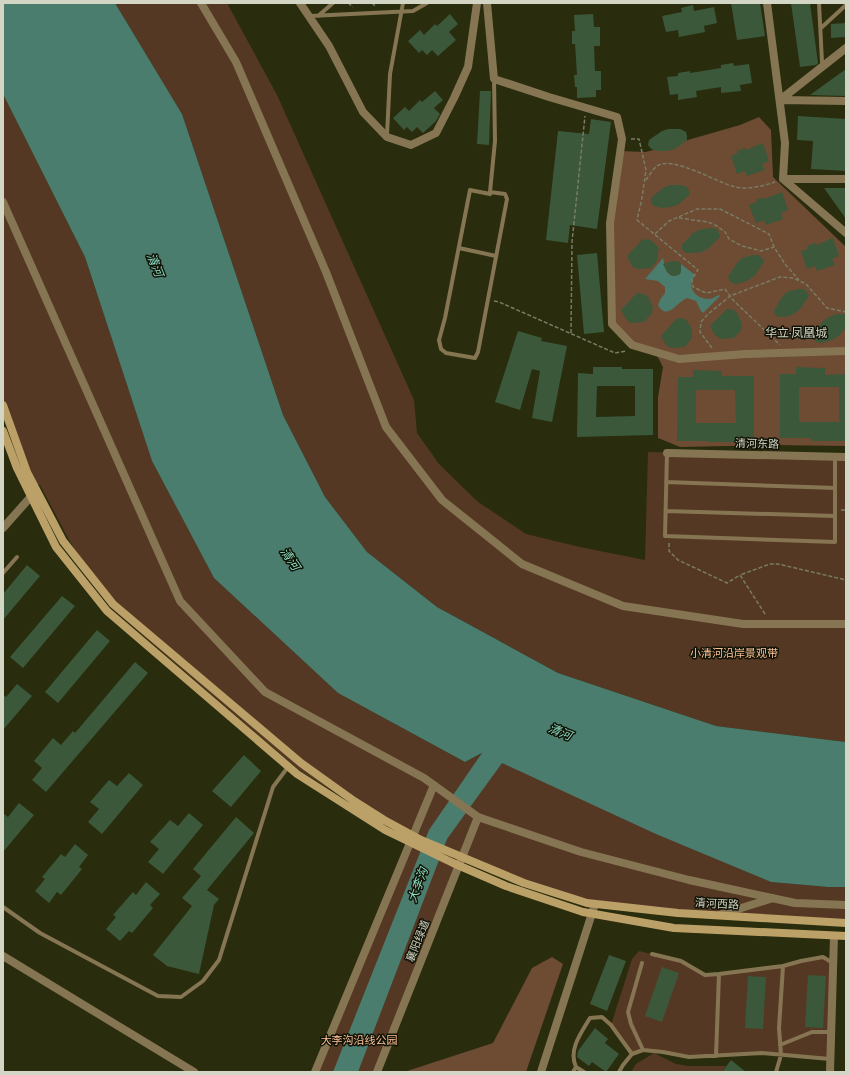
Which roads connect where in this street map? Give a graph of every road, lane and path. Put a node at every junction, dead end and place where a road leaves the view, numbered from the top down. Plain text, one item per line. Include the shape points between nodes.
1 (201, 3) edge
2 (300, 3) edge
3 (333, 3) edge
4 (372, 3) edge
5 (403, 3) edge
6 (427, 3) edge
7 (477, 3) edge
8 (487, 3) edge
9 (768, 3) edge
10 (819, 3) edge
11 (846, 5) edge
12 (376, 6) dead end
13 (402, 12) junction
14 (314, 16) junction
15 (821, 28) junction
16 (846, 48) edge
17 (822, 62) dead end
18 (494, 79) junction
19 (780, 100) junction
20 (846, 101) edge
21 (586, 108) junction
22 (387, 137) junction
23 (622, 139) junction
24 (783, 179) junction
25 (846, 179) edge
26 (645, 182) junction
27 (490, 192) junction
28 (3, 202) edge
29 (677, 218) junction
30 (846, 233) edge
31 (654, 234) junction
32 (774, 247) junction
33 (459, 248) junction
34 (496, 256) junction
35 (800, 282) junction
36 (730, 296) junction
37 (488, 300) junction
38 (846, 312) edge
39 (571, 333) junction
40 (632, 345) junction
41 (846, 351) edge
42 (789, 353) junction
43 (718, 356) junction
44 (3, 404) edge
45 (3, 431) edge
46 (667, 453) joint
47 (835, 457) junction
48 (846, 457) edge
49 (666, 482) junction
50 (835, 488) junction
51 (34, 493) junction
52 (666, 511) junction
53 (835, 516) junction
54 (3, 528) edge
55 (668, 536) junction
56 (17, 556) dead end
57 (3, 573) edge
58 (740, 575) junction
59 (846, 580) edge
60 (771, 624) junction
61 (846, 624) edge
62 (288, 767) junction
63 (436, 786) junction
64 (475, 815) junction
65 (415, 841) junction
66 (458, 860) junction
67 (773, 898) junction
68 (591, 903) junction
69 (846, 905) edge
70 (3, 907) edge
71 (593, 914) junction
72 (719, 915) junction
73 (846, 923) edge
74 (834, 936) junction
75 (846, 936) edge
76 (652, 954) dead end
77 (3, 956) edge
78 (642, 963) dead end
79 (833, 963) junction
80 (783, 966) junction
81 (719, 974) junction
82 (831, 1032) junction
83 (780, 1045) junction
84 (643, 1050) junction
85 (632, 1054) junction
86 (781, 1055) junction
87 (716, 1056) junction
88 (830, 1059) junction
89 (576, 1067) junction
90 (194, 1072) edge
91 (315, 1072) edge
92 (377, 1072) edge
93 (541, 1072) edge
94 (573, 1072) edge
95 (584, 1072) edge
96 (619, 1072) edge
97 (776, 1072) edge
98 (830, 1072) edge

1 - 60 street via 236,62 326,272 386,427 442,500 522,564 623,606 742,624
2 - 14 street
3 - 14 lane
4 - 12 path
5 - 13 lane
6 - 13 lane via 413,11
7 - 22 street via 468,67 436,133 410,145
8 - 18 street
9 - 19 street
10 - 15 lane
11 - 15 lane
13 - 14 lane
13 - 22 lane via 390,74
14 - 22 street via 363,112
15 - 17 lane
16 - 19 street
18 - 21 street
18 - 27 lane via 495,141
19 - 20 street
19 - 24 street via 785,143
21 - 23 street via 617,117
21 - 39 path via 572,242
23 - 26 path via 640,139 646,170
23 - 40 street via 610,223 612,324
24 - 25 street
24 - 26 path via 763,186 736,188 668,162 657,166
24 - 30 street
26 - 31 path via 637,220
27 - 33 lane via 470,190
27 - 34 lane via 506,194 507,199
28 - 63 street via 180,601 265,692
29 - 31 path via 669,221
29 - 32 path via 708,222 718,226 732,242 742,246 761,251
29 - 32 path via 697,210 720,209 769,234
31 - 36 path via 698,270 692,279 693,286 706,293 725,289
32 - 35 path
33 - 34 lane
33 - 37 lane via 439,340 441,349 475,358
34 - 37 lane
35 - 36 path via 793,278 780,277
35 - 38 path via 806,284 827,308
36 - 42 path
36 - 43 path via 701,322 700,332
37 - 39 path via 499,302
39 - 40 path via 615,353 626,352
40 - 43 street via 679,359
41 - 42 street
42 - 43 street
44 - 51 main road
45 - 51 main road via 17,468
46 - 47 street, 清河东路
46 - 49 lane
47 - 48 street, 清河东路
47 - 50 lane
49 - 50 lane
49 - 52 lane
50 - 53 lane
51 - 54 street
51 - 62 main road via 56,547 107,611
51 - 65 main road via 63,541 113,604 301,763
52 - 53 lane
52 - 55 lane via 665,536
53 - 55 lane via 835,542
55 - 58 path via 669,551 678,560 727,583
56 - 57 lane
58 - 59 path via 770,564 778,564
58 - 60 path
60 - 61 street
62 - 65 main road via 385,830
62 - 70 lane via 273,787 219,960 203,981 181,997 158,996 40,933
63 - 64 street
63 - 65 street
64 - 66 street, 襄阳绿道
64 - 67 street via 581,852 689,880
65 - 66 main road
65 - 91 street
66 - 68 main road, 清河西路
66 - 71 main road via 506,886
66 - 92 street, 襄阳绿道
67 - 69 street
67 - 72 street
68 - 71 street
68 - 72 main road, 清河西路
71 - 74 main road via 674,928
71 - 93 street
72 - 73 main road, 清河西路
74 - 75 main road
74 - 79 street
76 - 81 lane via 681,962 705,975
77 - 90 street
78 - 84 lane via 628,1012
79 - 80 lane via 823,957
79 - 82 street
80 - 81 lane
80 - 83 lane
81 - 87 lane
82 - 83 lane via 812,1032
82 - 88 street
83 - 86 lane
84 - 85 lane
84 - 87 lane via 689,1057
85 - 89 lane via 602,1017 590,1018 574,1047 573,1060
85 - 96 lane
86 - 87 lane via 762,1053
86 - 88 lane
86 - 97 lane
88 - 98 street
89 - 94 lane
89 - 95 lane

